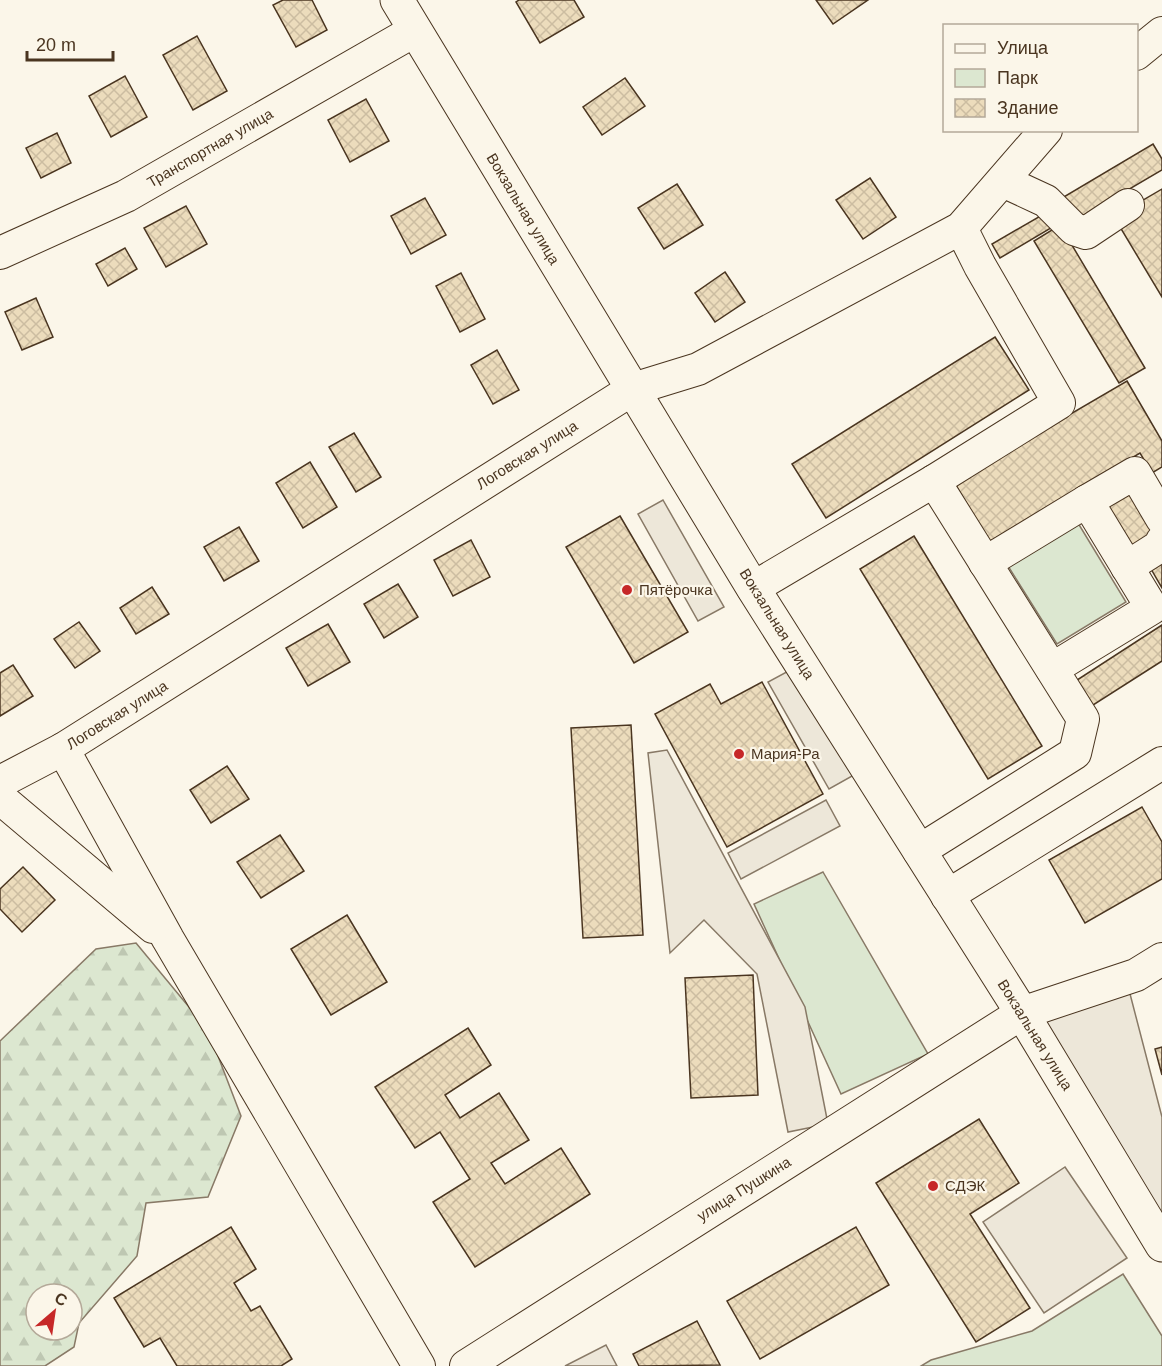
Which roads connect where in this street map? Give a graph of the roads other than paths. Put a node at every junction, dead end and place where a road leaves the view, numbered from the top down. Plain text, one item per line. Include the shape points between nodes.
1 (397, 0) edge
2 (414, 31) junction
3 (1162, 33) edge
4 (1138, 53) edge
5 (1044, 132) edge
6 (1002, 180) junction
7 (1128, 205) dead end
8 (961, 228) junction
9 (0, 253) edge
10 (633, 389) junction
11 (934, 481) junction
12 (1087, 501) junction
13 (1162, 519) edge
14 (1162, 541) edge
15 (985, 563) junction
16 (1127, 567) junction
17 (753, 588) junction
18 (1052, 669) junction
19 (63, 749) junction
20 (1162, 763) edge
21 (0, 782) edge
22 (0, 798) edge
23 (919, 851) junction
24 (947, 896) junction
25 (168, 939) junction
26 (1162, 959) edge
27 (1022, 1012) junction
28 (1162, 1245) edge
29 (419, 1366) edge
30 (466, 1366) edge

1 - 2 main road, Вокзальная улица
2 - 9 street, Транспортная улица via 126,196
2 - 10 main road, Вокзальная улица
3 - 4 street
5 - 6 street, Логовская улица
6 - 7 street via 1046,201 1074,229 1086,233
6 - 8 street, Логовская улица
8 - 10 street, Логовская улица via 698,369
8 - 11 street via 1059,403
10 - 17 main road, Вокзальная улица
10 - 19 street, Логовская улица
11 - 15 street
11 - 17 street
12 - 13 street via 1135,473
12 - 15 street
12 - 16 street
14 - 16 street
15 - 18 street
16 - 18 street via 1152,608
17 - 23 main road, Вокзальная улица
18 - 23 street via 1083,719 1075,753
19 - 21 street, Логовская улица
19 - 25 street
20 - 24 street
22 - 25 street
23 - 24 main road, Вокзальная улица
24 - 27 main road, Вокзальная улица
25 - 29 street
26 - 27 street, улица Пушкина via 1136,975
27 - 28 main road, Вокзальная улица
27 - 30 street, улица Пушкина

